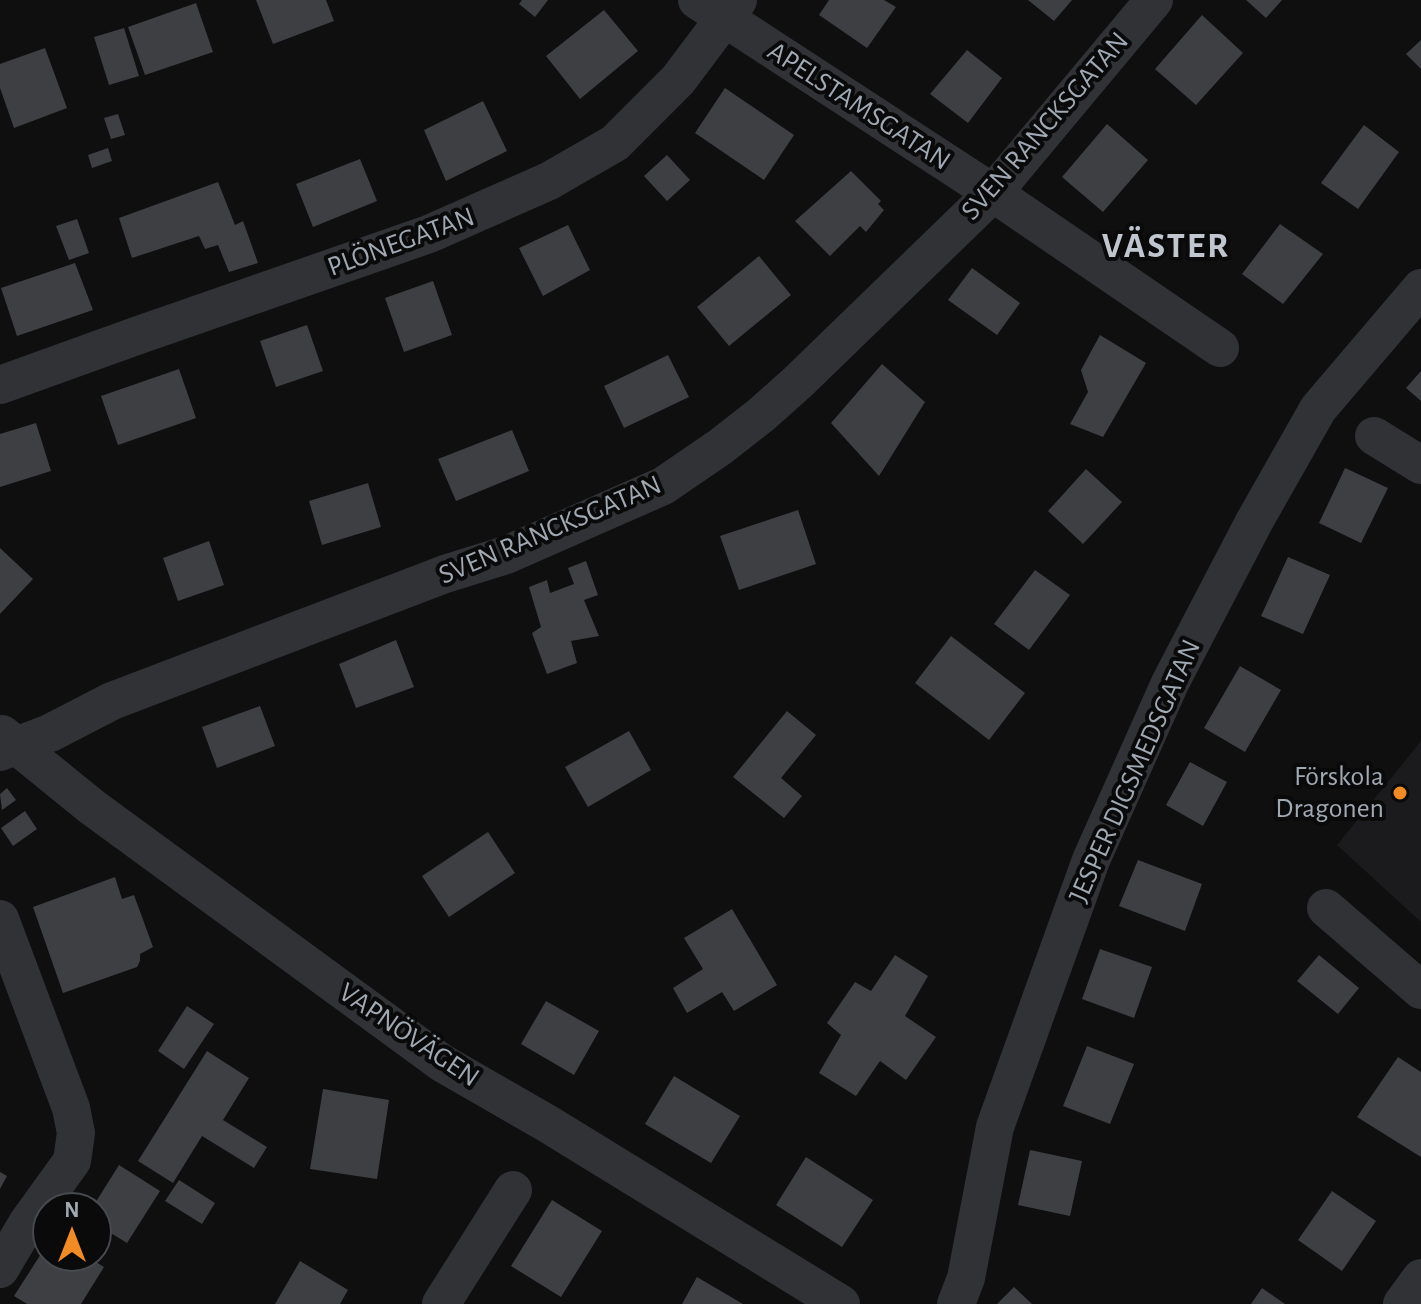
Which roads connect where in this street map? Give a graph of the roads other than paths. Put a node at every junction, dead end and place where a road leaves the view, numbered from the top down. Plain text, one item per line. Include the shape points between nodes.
1 (1154, 0) edge
2 (720, 6) edge
3 (993, 193) junction
4 (1421, 288) edge
5 (1220, 348) dead end
6 (0, 385) edge
7 (1374, 436) dead end
8 (1421, 465) edge
9 (6, 744) edge
10 (1326, 908) dead end
11 (4, 939) edge
12 (1421, 990) edge
13 (513, 1190) dead end
14 (0, 1269) edge
15 (1421, 1278) edge
16 (441, 1304) edge
17 (841, 1304) edge
18 (956, 1304) edge
19 (1402, 1304) edge

1 - 3 street, SVEN RANCKSGATAN
2 - 3 street, APELSTAMSGATAN
2 - 6 street, PLÖNEGATAN via 678,80 615,143 549,181 429,234
3 - 5 street, APELSTAMSGATAN
3 - 9 street, SVEN RANCKSGATAN via 761,415 663,486 506,555 112,701 50,733
4 - 18 street, JESPER DIGSMEDSGATAN via 1318,409 1170,683 1091,860 995,1127 966,1278
7 - 8 street
9 - 17 street, VAPNÖVÄGEN via 442,1063
10 - 12 street
11 - 14 street via 71,1108 76,1133 72,1161
13 - 16 street
15 - 19 street

